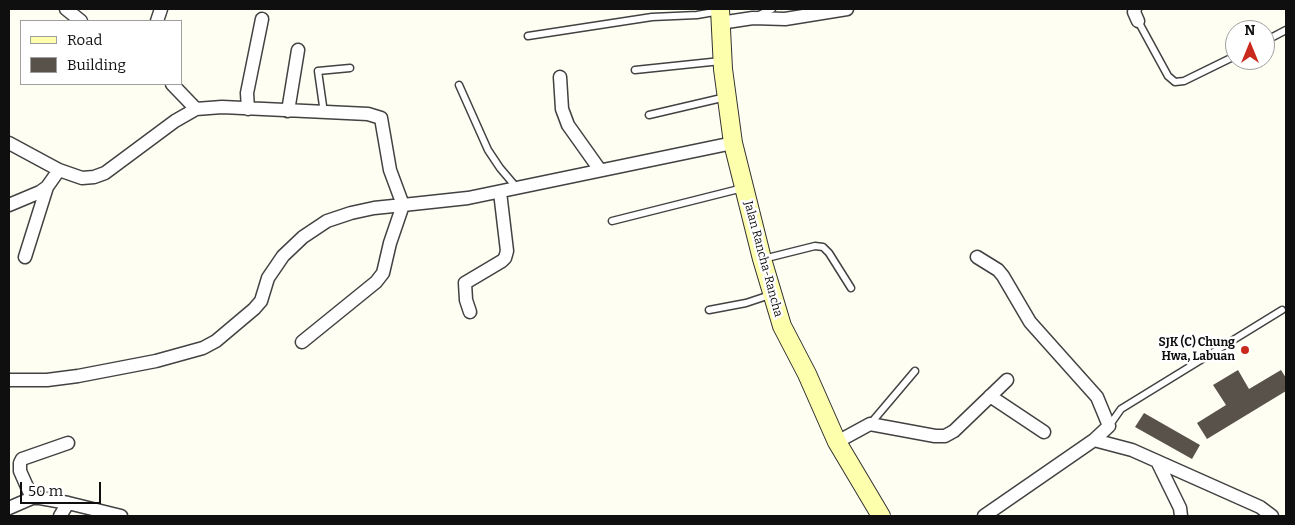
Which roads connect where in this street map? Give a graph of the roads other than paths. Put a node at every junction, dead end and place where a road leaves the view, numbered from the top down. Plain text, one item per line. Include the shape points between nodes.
1 (66, 9) edge
2 (772, 9) edge
3 (847, 9) edge
4 (720, 14) edge
5 (1136, 15) edge
6 (262, 18) dead end
7 (753, 18) junction
8 (80, 20) edge
9 (528, 36) dead end
10 (298, 50) dead end
11 (722, 61) junction
12 (1225, 61) edge
13 (350, 68) dead end
14 (635, 70) dead end
15 (560, 77) dead end
16 (173, 85) edge
17 (460, 85) dead end
18 (727, 97) junction
19 (196, 108) junction
20 (248, 109) junction
21 (288, 111) junction
22 (324, 113) junction
23 (649, 115) dead end
24 (9, 143) edge
25 (734, 143) junction
26 (59, 170) junction
27 (600, 170) junction
28 (47, 187) junction
29 (518, 188) junction
30 (744, 188) junction
31 (500, 192) junction
32 (9, 205) edge
33 (403, 206) junction
34 (612, 221) dead end
35 (25, 257) dead end
36 (977, 257) dead end
37 (762, 259) junction
38 (851, 288) dead end
39 (772, 295) junction
40 (708, 310) dead end
41 (1282, 310) dead end
42 (470, 312) dead end
43 (302, 342) dead end
44 (916, 371) dead end
45 (9, 380) edge
46 (1007, 380) dead end
47 (990, 396) junction
48 (870, 424) junction
49 (1109, 426) junction
50 (1044, 432) dead end
51 (1094, 440) junction
52 (837, 442) junction
53 (68, 443) dead end
54 (1157, 461) junction
55 (32, 498) junction
56 (68, 503) junction
57 (9, 508) edge
58 (60, 516) edge
59 (121, 516) edge
60 (881, 516) edge
61 (984, 516) edge
62 (1181, 516) edge
63 (1272, 516) edge

1 - 8 street
2 - 7 lane
3 - 7 street via 785,19
4 - 7 street
4 - 9 lane via 652,17
4 - 11 main road, Jalan Rancha-Rancha
5 - 12 lane via 1168,76 1175,82 1184,81
6 - 20 street via 247,93
10 - 21 street
11 - 14 lane
11 - 18 main road, Jalan Rancha-Rancha
13 - 22 lane via 318,71
15 - 27 street via 562,109 568,125
16 - 19 street
17 - 29 lane via 488,150
18 - 23 lane
18 - 25 main road, Jalan Rancha-Rancha
19 - 20 street
19 - 26 street via 105,173 82,178
20 - 21 street
21 - 22 street
22 - 33 street via 368,114 381,118 390,170
24 - 26 street
25 - 27 street
25 - 30 main road, Jalan Rancha-Rancha
26 - 28 street
27 - 29 street
28 - 32 street
28 - 35 street
29 - 31 street
30 - 34 lane
30 - 37 main road, Jalan Rancha-Rancha
31 - 33 street
31 - 42 street via 507,251 502,262 465,283
33 - 43 street via 380,278
33 - 45 street via 374,208 327,221 283,256 268,278 261,301 254,309 216,341 202,348 156,361 78,376
36 - 49 street via 1003,276 1033,327 1096,397
37 - 38 lane via 815,246 823,247
37 - 39 main road, Jalan Rancha-Rancha
39 - 40 lane
39 - 52 main road, Jalan Rancha-Rancha via 782,326
41 - 49 lane via 1121,409
44 - 48 lane
46 - 47 street
47 - 48 street via 954,431 944,436
47 - 50 street
48 - 52 street
49 - 51 street
51 - 54 street
51 - 61 street
52 - 60 main road, Jalan Rancha-Rancha
53 - 55 street via 22,459 20,470
54 - 62 street
54 - 63 street via 1260,507
55 - 56 street
55 - 57 street
56 - 58 street
56 - 59 street

